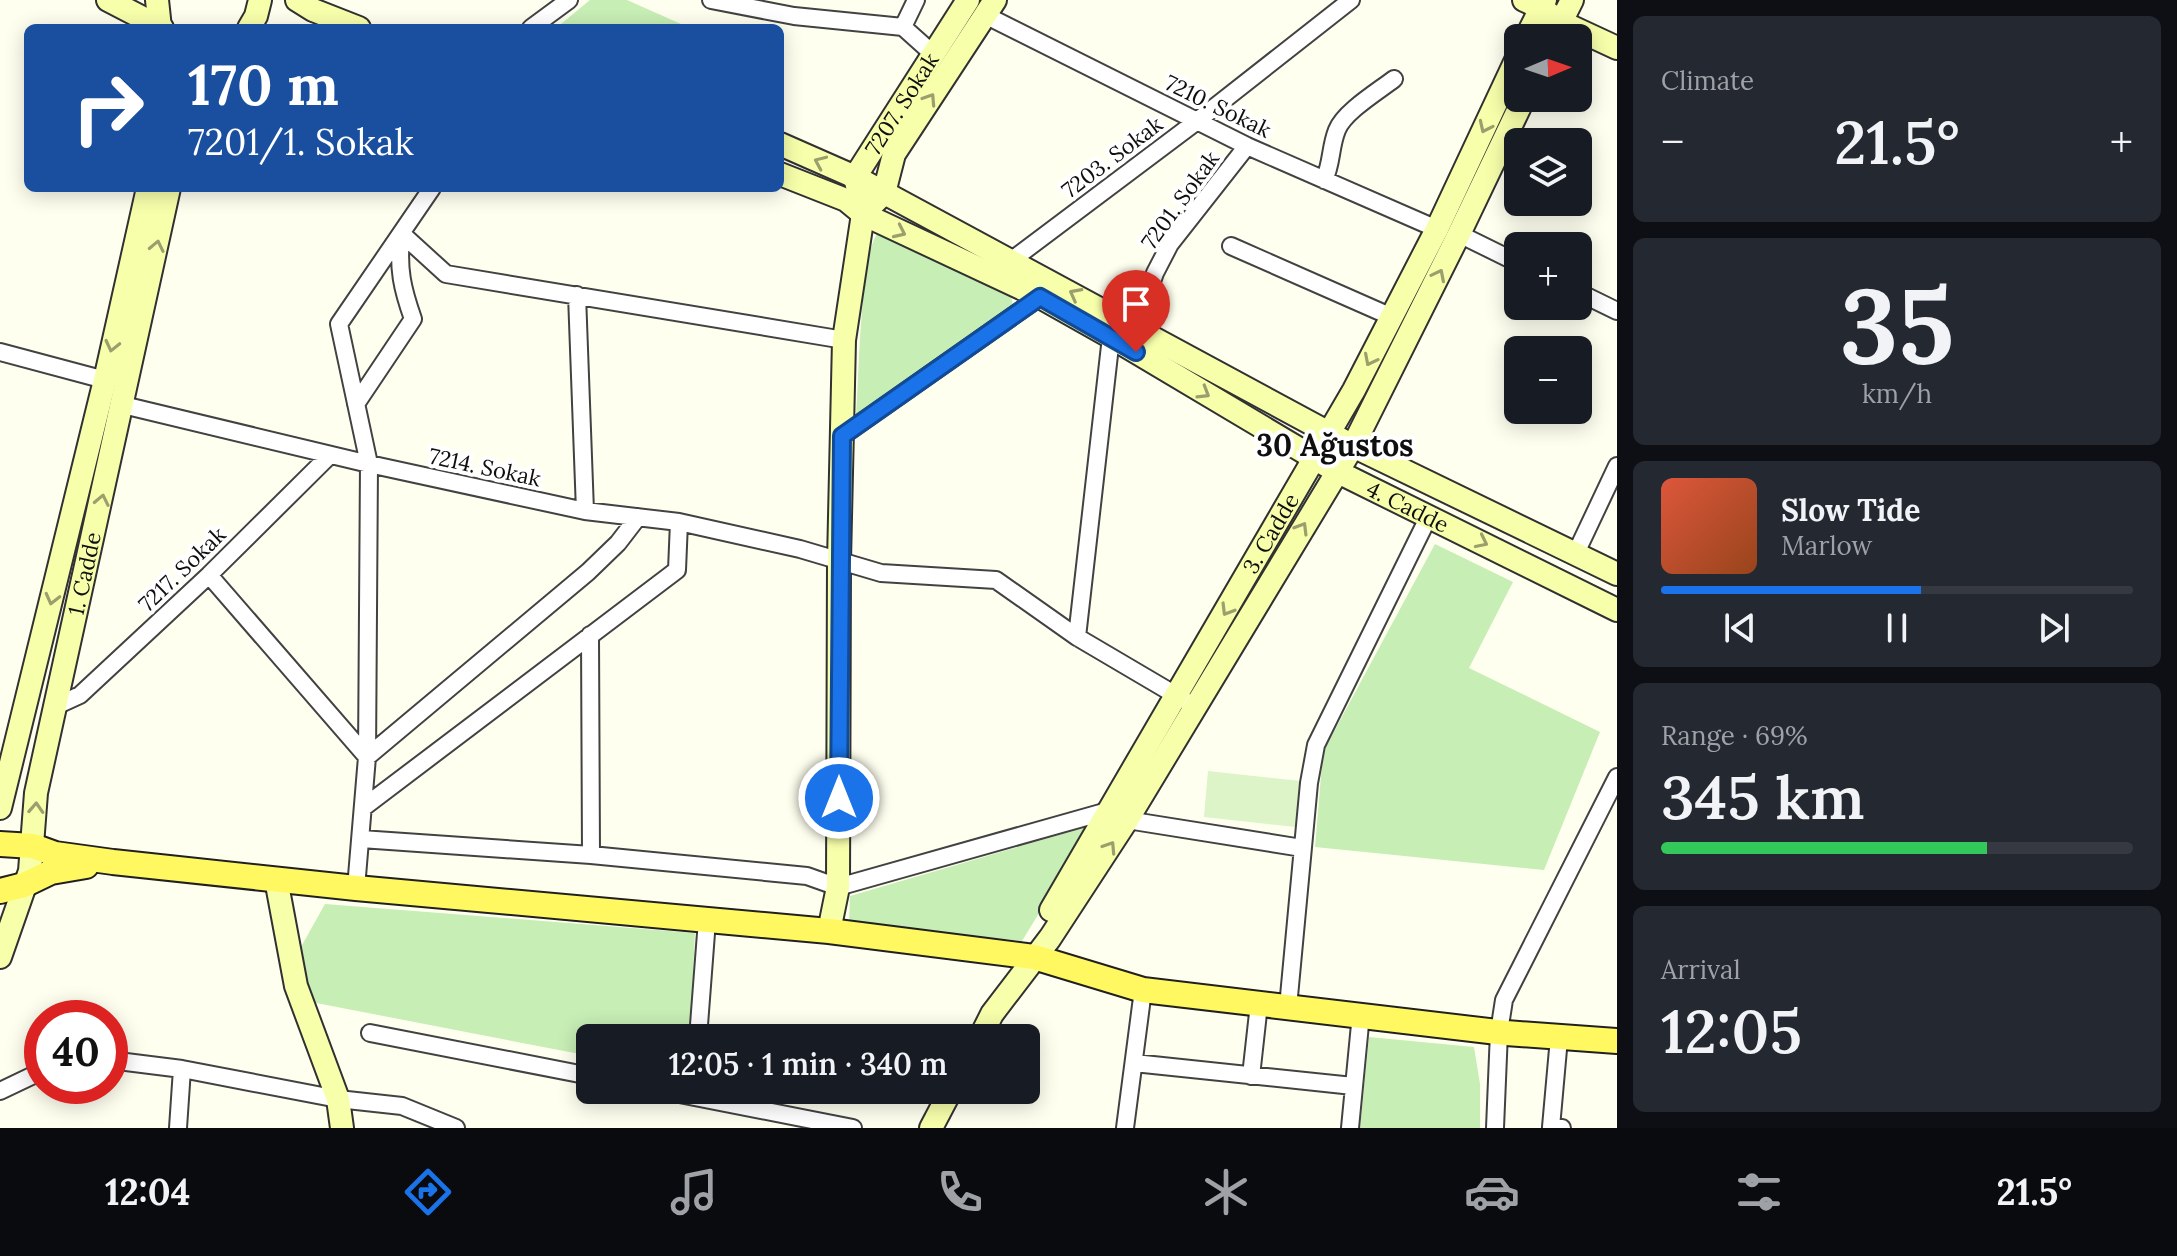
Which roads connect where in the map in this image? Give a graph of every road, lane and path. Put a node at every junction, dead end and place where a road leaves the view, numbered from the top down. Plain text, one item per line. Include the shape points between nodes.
1 (108, 0) edge
2 (157, 0) edge
3 (260, 0) edge
4 (297, 0) edge
5 (569, 0) edge
6 (711, 0) edge
7 (916, 0) edge
8 (968, 0) edge
9 (1351, 0) edge
10 (1572, 0) edge
11 (1536, 3) edge
12 (990, 8) edge
13 (155, 24) edge
14 (161, 24) edge
15 (251, 24) edge
16 (349, 24) edge
17 (536, 24) edge
18 (1530, 24) edge
19 (1552, 24) edge
20 (1560, 24) edge
21 (903, 27) junction
22 (1592, 40) edge
23 (1617, 48) edge
24 (932, 53) junction
25 (1394, 79) dead end
26 (1504, 86) edge
27 (1517, 112) edge
28 (1197, 121) junction
29 (784, 146) edge
30 (1247, 146) junction
31 (784, 176) edge
32 (855, 177) junction
33 (1324, 180) junction
34 (147, 192) edge
35 (168, 192) edge
36 (429, 192) edge
37 (884, 193) junction
38 (863, 214) junction
39 (1437, 229) junction
40 (402, 234) junction
41 (1459, 234) junction
42 (1231, 246) dead end
43 (1504, 256) edge
44 (1012, 260) junction
45 (577, 295) junction
46 (1040, 297) junction
47 (1592, 299) edge
48 (1617, 311) edge
49 (1392, 317) junction
50 (1136, 327) junction
51 (1111, 337) junction
52 (844, 340) junction
53 (0, 352) edge
54 (105, 380) junction
55 (356, 404) junction
56 (123, 405) junction
57 (1331, 433) junction
58 (842, 436) junction
59 (1353, 446) junction
60 (330, 455) junction
61 (1315, 459) junction
62 (369, 464) junction
63 (1617, 466) edge
64 (1336, 471) junction
65 (585, 511) junction
66 (1429, 516) junction
67 (638, 517) junction
68 (679, 522) junction
69 (1575, 555) junction
70 (839, 561) junction
71 (1617, 574) edge
72 (209, 575) junction
73 (1617, 610) edge
74 (590, 635) junction
75 (1077, 637) junction
76 (1186, 701) junction
77 (56, 706) junction
78 (367, 757) junction
79 (1617, 777) edge
80 (364, 807) junction
81 (0, 808) edge
82 (1119, 815) junction
83 (361, 839) junction
84 (0, 844) edge
85 (33, 846) junction
86 (1302, 848) junction
87 (591, 855) junction
88 (113, 862) junction
89 (276, 879) junction
90 (24, 885) junction
91 (838, 887) junction
92 (356, 888) junction
93 (0, 891) edge
94 (707, 920) junction
95 (829, 931) junction
96 (0, 957) edge
97 (1034, 957) junction
98 (1143, 990) junction
99 (1259, 1004) junction
100 (1288, 1007) junction
101 (1361, 1014) junction
102 (699, 1024) edge
103 (987, 1024) edge
104 (1499, 1032) junction
105 (370, 1033) dead end
106 (1559, 1038) junction
107 (1617, 1041) edge
108 (128, 1062) edge
109 (1134, 1063) junction
110 (182, 1069) junction
111 (576, 1073) edge
112 (1251, 1076) junction
113 (24, 1078) edge
114 (1353, 1086) junction
115 (0, 1091) edge
116 (338, 1099) junction
117 (744, 1104) edge
118 (944, 1104) edge
119 (178, 1128) edge
120 (342, 1128) edge
121 (358, 1128) edge
122 (456, 1128) edge
123 (853, 1128) edge
124 (931, 1128) edge
125 (1125, 1128) edge
126 (1350, 1128) edge
127 (1495, 1128) edge
128 (1562, 1128) edge

1 - 13 street
2 - 14 street
3 - 15 street
4 - 16 street
5 - 17 street
6 - 21 street via 794,16
7 - 21 street
8 - 24 street, 7207. Sokak
9 - 28 street, 7203. Sokak
10 - 20 street
11 - 18 street
11 - 19 street
12 - 28 street, 7210. Sokak
37 -> 12 street, 7207. Sokak via 894,154
21 - 24 street
22 - 23 street
24 - 32 street, 7207. Sokak
25 - 33 street via 1344,118
26 -> 39 street, 3. Cadde
27 - 41 street, 3. Cadde
28 - 30 street, 7210. Sokak
28 - 44 street, 7203. Sokak
32 -> 29 street, 4. Cadde
30 - 33 street, 7210. Sokak
30 - 50 street, 7201. Sokak via 1170,244
31 - 38 street, 4. Cadde via 846,200
32 - 37 street, 4. Cadde
32 - 38 street, 7207. Sokak
33 - 39 street, 7210. Sokak
34 -> 54 street, 1. Cadde
56 -> 35 street, 1. Cadde
36 - 40 street
37 - 38 street
37 - 44 street, 4. Cadde
38 -> 46 street, 4. Cadde
38 - 52 street
39 - 49 street, 3. Cadde
40 - 45 street via 446,274
40 - 55 street via 399,265 413,319
40 - 55 street via 339,324
41 - 43 street
59 -> 41 street, 3. Cadde
42 - 49 street
50 -> 44 street, 4. Cadde
45 - 52 street
45 - 65 street
46 - 51 street, 4. Cadde
46 - 58 street
47 - 48 street
49 -> 57 street, 3. Cadde
50 - 57 street, 4. Cadde
51 -> 61 street, 4. Cadde
51 - 75 street
52 - 58 street
53 - 54 street
54 -> 81 street, 1. Cadde
55 - 62 street
56 - 60 street, 7214. Sokak
77 -> 56 street, 1. Cadde
57 - 59 street, 4. Cadde
57 - 61 street, 3. Cadde
58 - 70 street
59 - 64 street, 3. Cadde
59 - 69 street, 4. Cadde
60 - 62 street, 7214. Sokak
60 - 72 street, 7217. Sokak
61 - 64 street, 4. Cadde
61 -> 76 street, 3. Cadde
62 - 65 street, 7214. Sokak
62 - 78 street
63 - 69 street
64 - 66 street, 4. Cadde
76 -> 64 street, 3. Cadde
65 - 67 street, 7214. Sokak
66 -> 73 street, 4. Cadde
66 - 86 street via 1316,745
67 - 68 street, 7214. Sokak
67 - 78 street via 588,572
68 - 70 street, 7214. Sokak
68 - 74 street via 677,570
69 - 71 street, 4. Cadde
70 - 75 street, 7214. Sokak via 881,573 996,580
70 - 91 street
72 - 77 street, 7217. Sokak via 80,695
72 - 78 street
74 - 80 street
74 - 87 street
75 - 76 street, 7214. Sokak
76 - 82 street, 3. Cadde
85 -> 77 street, 1. Cadde via 36,793
78 - 80 street
79 - 104 street via 1504,1000
80 - 83 street
82 - 86 street
82 - 91 street
82 - 97 street, 3. Cadde
83 - 87 street
83 - 92 street
84 - 85 main road
85 - 88 main road
85 - 90 street, 1. Cadde
86 - 100 street
87 - 91 street via 807,876
88 - 89 main road
88 - 90 main road via 51,872
89 - 92 main road
89 - 116 street via 296,986
90 - 93 main road
90 - 96 street, 1. Cadde
91 - 95 street
92 - 94 main road
94 - 95 main road
94 - 102 street
95 - 97 main road
97 - 98 main road
97 - 103 street, 3. Cadde
98 - 99 main road
98 - 109 street
99 - 100 main road
99 - 112 street
100 - 101 main road
101 - 104 main road
101 - 114 street
104 - 106 main road
104 - 127 street
105 - 111 street
106 - 107 main road
106 - 128 street via 1551,1127
108 - 110 street
109 - 112 street
109 - 125 street
110 - 116 street
110 - 119 street
112 - 114 street
113 - 115 street
114 - 126 street
116 - 120 street
116 - 121 street
116 - 122 street via 402,1106
117 - 123 street
118 - 124 street

